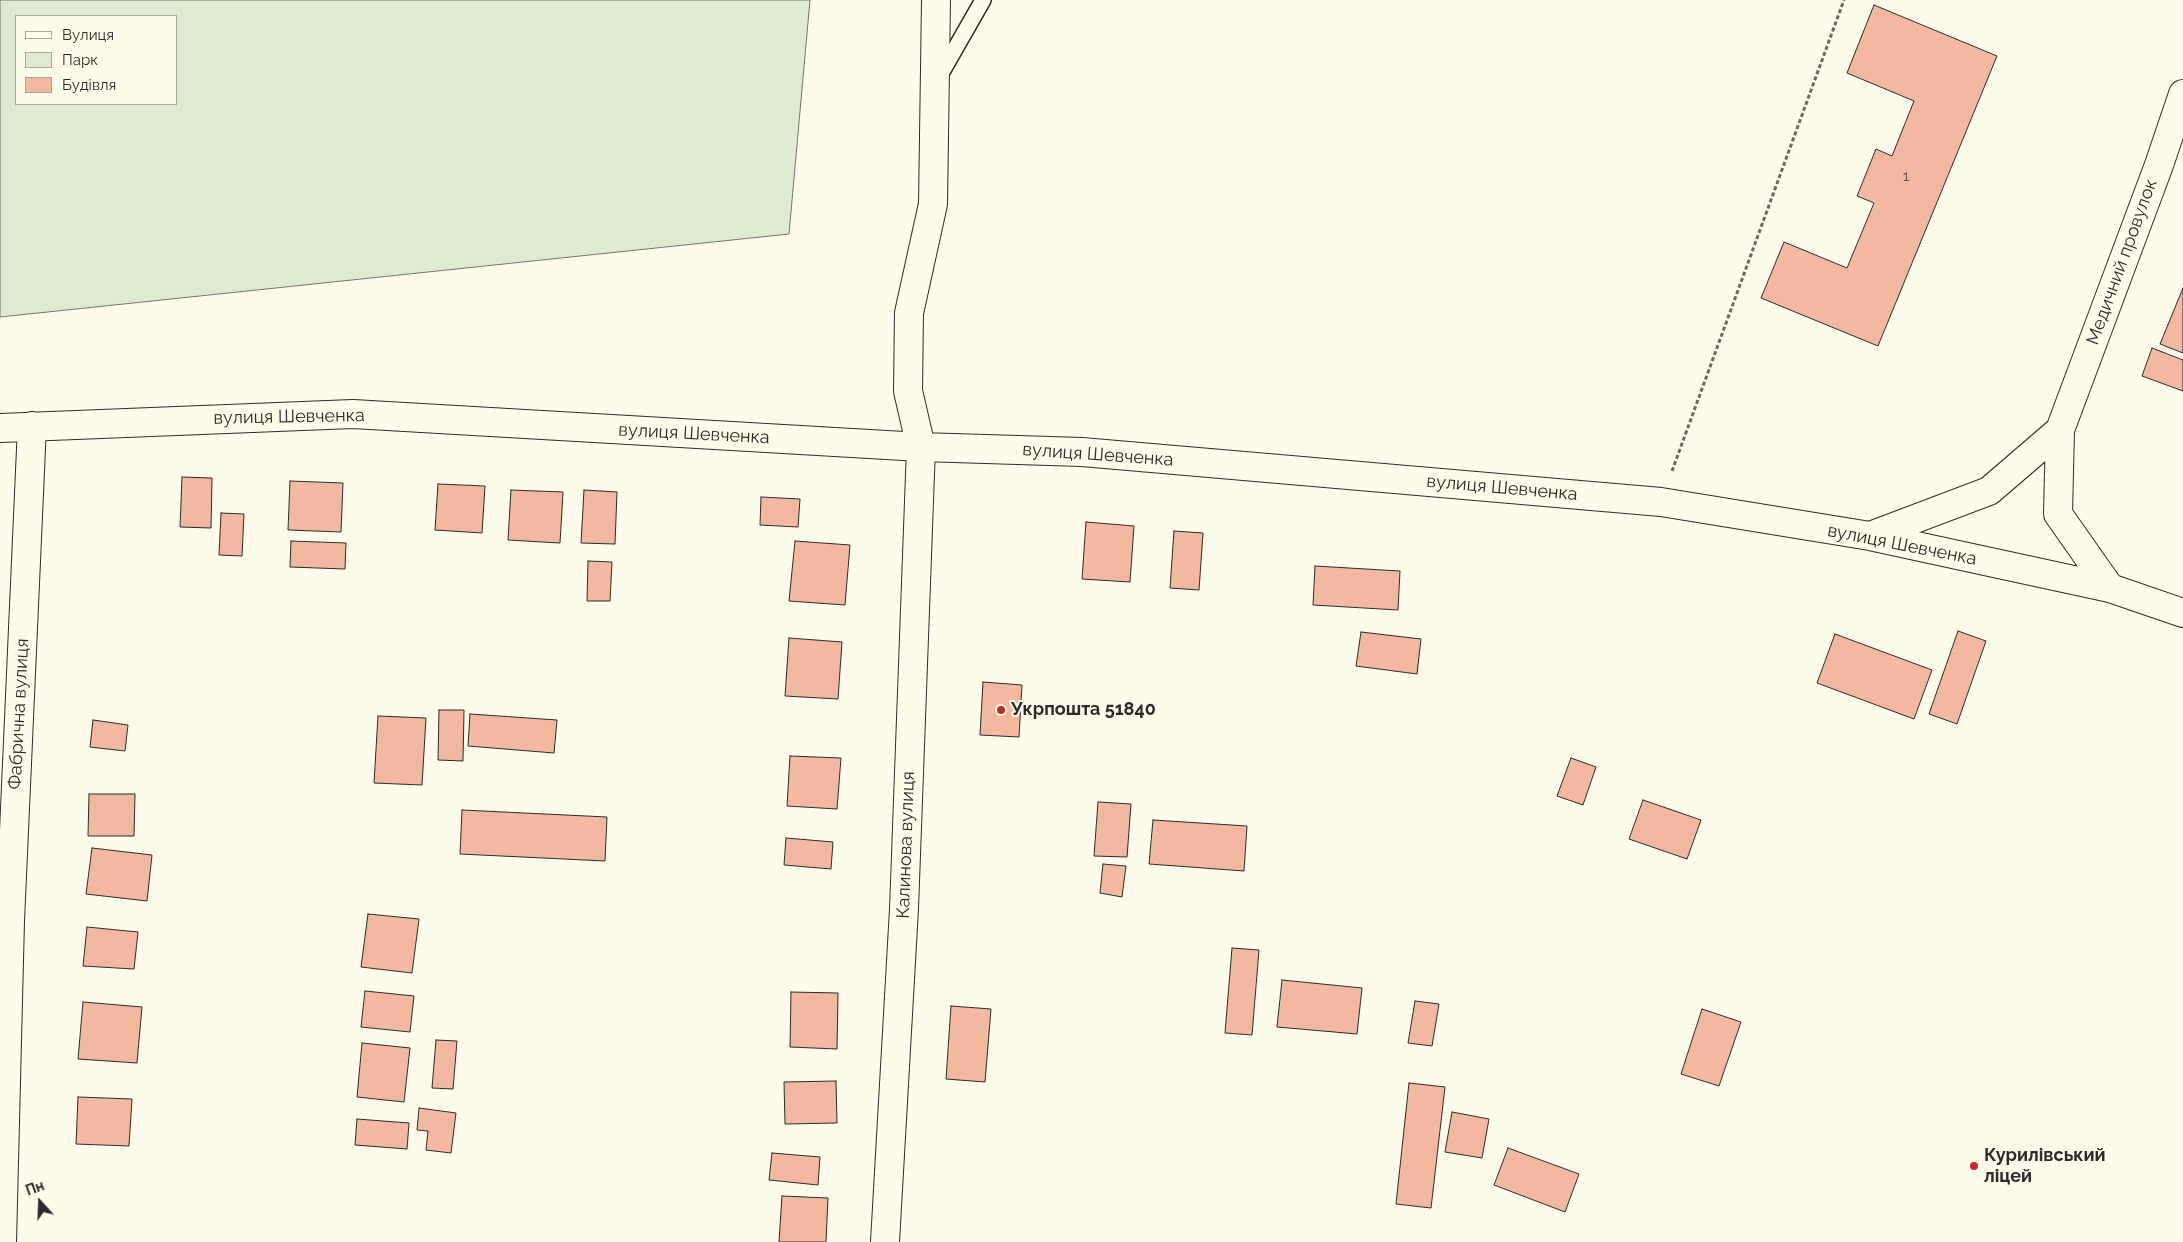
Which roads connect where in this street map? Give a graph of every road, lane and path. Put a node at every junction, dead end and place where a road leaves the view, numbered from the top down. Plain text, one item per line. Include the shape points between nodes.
1 (936, 0) edge
2 (983, 0) edge
3 (1844, 0) edge
4 (934, 84) junction
5 (2183, 94) edge
6 (32, 426) junction
7 (0, 428) edge
8 (2060, 430) junction
9 (921, 447) junction
10 (1661, 502) junction
11 (1870, 536) junction
12 (2110, 588) junction
13 (2183, 614) edge
14 (5, 921) edge
15 (2, 1242) edge
16 (885, 1242) edge

1 - 4 street, Калинова вулиця
2 - 4 lane
3 - 10 path
4 - 9 street, Калинова вулиця via 933,204 908,313 908,391
5 - 8 street, Медичний провулок
6 - 7 street, вулиця Шевченка
6 - 9 street, вулиця Шевченка via 353,414
6 - 14 street, Фабрична вулиця
8 - 11 street via 1989,491
8 - 12 street via 2058,514
9 - 10 street, вулиця Шевченка via 1082,452
9 - 16 street, Калинова вулиця via 904,909
10 - 11 street, вулиця Шевченка
11 - 12 street, вулиця Шевченка
12 - 13 street, вулиця Шевченка
14 - 15 street, Фабрична вулиця

